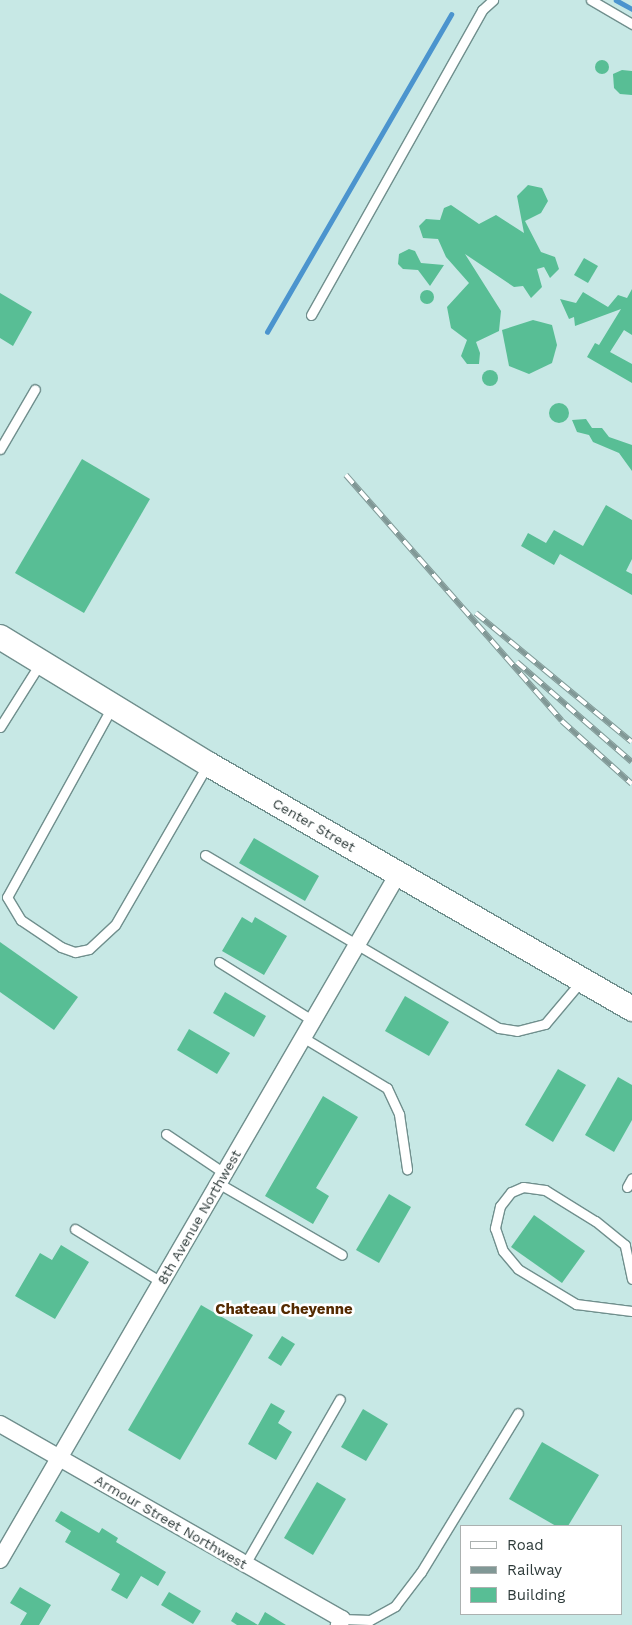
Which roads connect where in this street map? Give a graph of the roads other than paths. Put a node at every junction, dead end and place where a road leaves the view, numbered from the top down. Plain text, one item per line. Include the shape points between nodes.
1 (493, 0) edge
2 (591, 0) edge
3 (632, 24) edge
4 (311, 315) dead end
5 (35, 390) dead end
6 (0, 449) edge
7 (0, 637) edge
8 (41, 662) junction
9 (112, 707) junction
10 (0, 727) edge
11 (208, 764) junction
12 (205, 855) dead end
13 (398, 874) junction
14 (358, 946) junction
15 (219, 962) dead end
16 (582, 980) junction
17 (632, 1009) edge
18 (315, 1022) junction
19 (304, 1038) junction
20 (166, 1134) dead end
21 (407, 1169) dead end
22 (221, 1178) junction
23 (632, 1178) edge
24 (627, 1187) dead end
25 (75, 1229) dead end
26 (342, 1255) dead end
27 (632, 1279) edge
28 (161, 1282) junction
29 (632, 1311) edge
30 (340, 1399) dead end
31 (518, 1413) dead end
32 (0, 1424) edge
33 (59, 1458) junction
34 (0, 1560) edge
35 (245, 1564) junction
36 (341, 1622) edge

1 - 4 lane via 482,10
2 - 3 lane
5 - 6 lane
7 - 8 main road, Center Street
8 - 9 main road, Center Street
8 - 10 lane
9 - 11 main road, Center Street
9 - 11 lane via 6,897 21,920 61,947 74,952 88,949 115,925
11 - 13 main road, Center Street
12 - 14 lane
13 - 14 street, 8th Avenue Northwest
13 - 16 main road, Center Street
14 - 16 lane via 499,1028 517,1032 545,1024
14 - 18 street, 8th Avenue Northwest
15 - 18 lane
16 - 17 main road, Center Street
18 - 19 street, 8th Avenue Northwest
19 - 21 lane via 387,1088 399,1114
19 - 22 street, 8th Avenue Northwest
20 - 22 lane
22 - 26 lane
22 - 28 street, 8th Avenue Northwest
23 - 24 lane
25 - 28 lane
27 - 29 lane via 625,1245 595,1221 545,1190 522,1187 511,1192 500,1206 495,1228 504,1251 518,1268 576,1304
28 - 33 street, 8th Avenue Northwest
30 - 35 lane
31 - 36 lane via 420,1572 395,1606 370,1620
32 - 33 street, Armour Street Northwest
33 - 34 street, 8th Avenue Northwest
33 - 35 street, Armour Street Northwest
35 - 36 street, Armour Street Northwest

